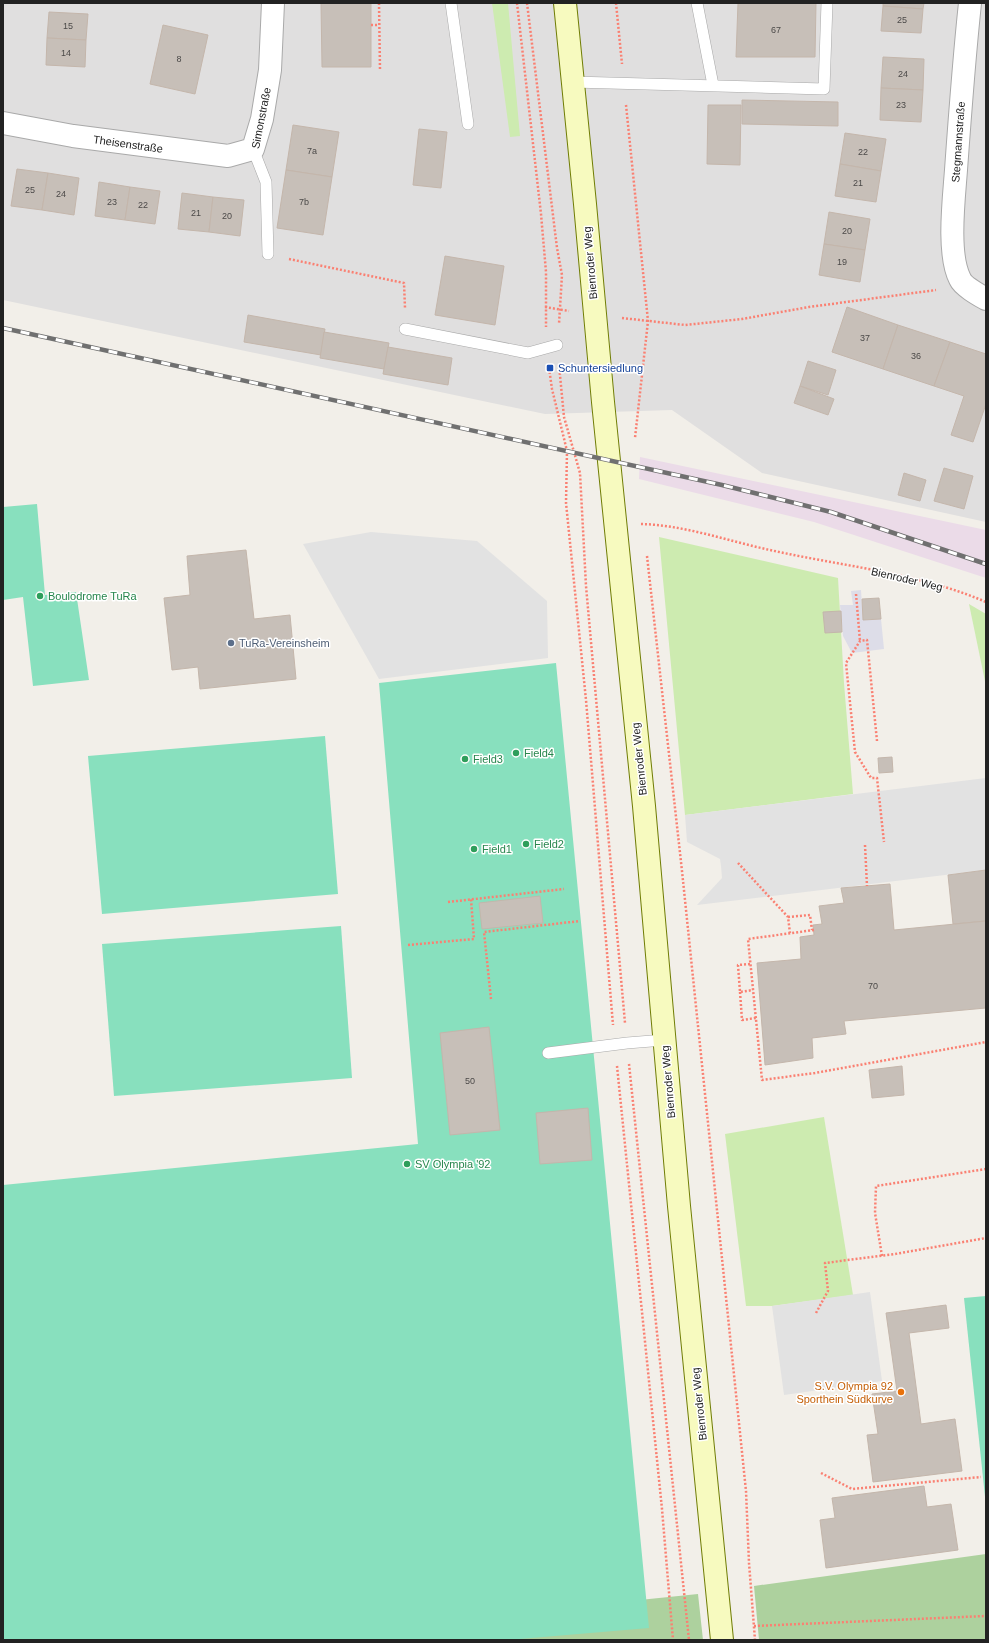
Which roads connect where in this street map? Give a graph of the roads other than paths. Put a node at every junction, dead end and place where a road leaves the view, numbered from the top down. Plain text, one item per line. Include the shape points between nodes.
1 (273, 3) edge
2 (450, 3) edge
3 (565, 3) edge
4 (697, 3) edge
5 (827, 3) edge
6 (970, 3) edge
7 (573, 82) junction
8 (713, 85) junction
9 (3, 123) edge
10 (468, 124) dead end
11 (253, 149) junction
12 (268, 254) road end
13 (986, 299) edge
14 (405, 329) road end
15 (552, 346) road end
16 (664, 1040) junction
17 (548, 1053) dead end
18 (722, 1640) edge

1 - 11 street, Simonstraße via 270,70 262,119
2 - 10 lane
3 - 7 main road, Bienroder Weg
4 - 8 lane
5 - 8 lane via 824,89
6 - 13 street, Stegmannstraße via 961,91 953,217 954,257 960,280
7 - 8 lane
7 - 16 main road, Bienroder Weg via 644,806
9 - 11 street, Theisenstraße via 80,137 228,156
11 - 12 lane, Simonstraße via 266,182
14 - 15 lane via 528,353
16 - 17 lane
16 - 18 main road, Bienroder Weg

